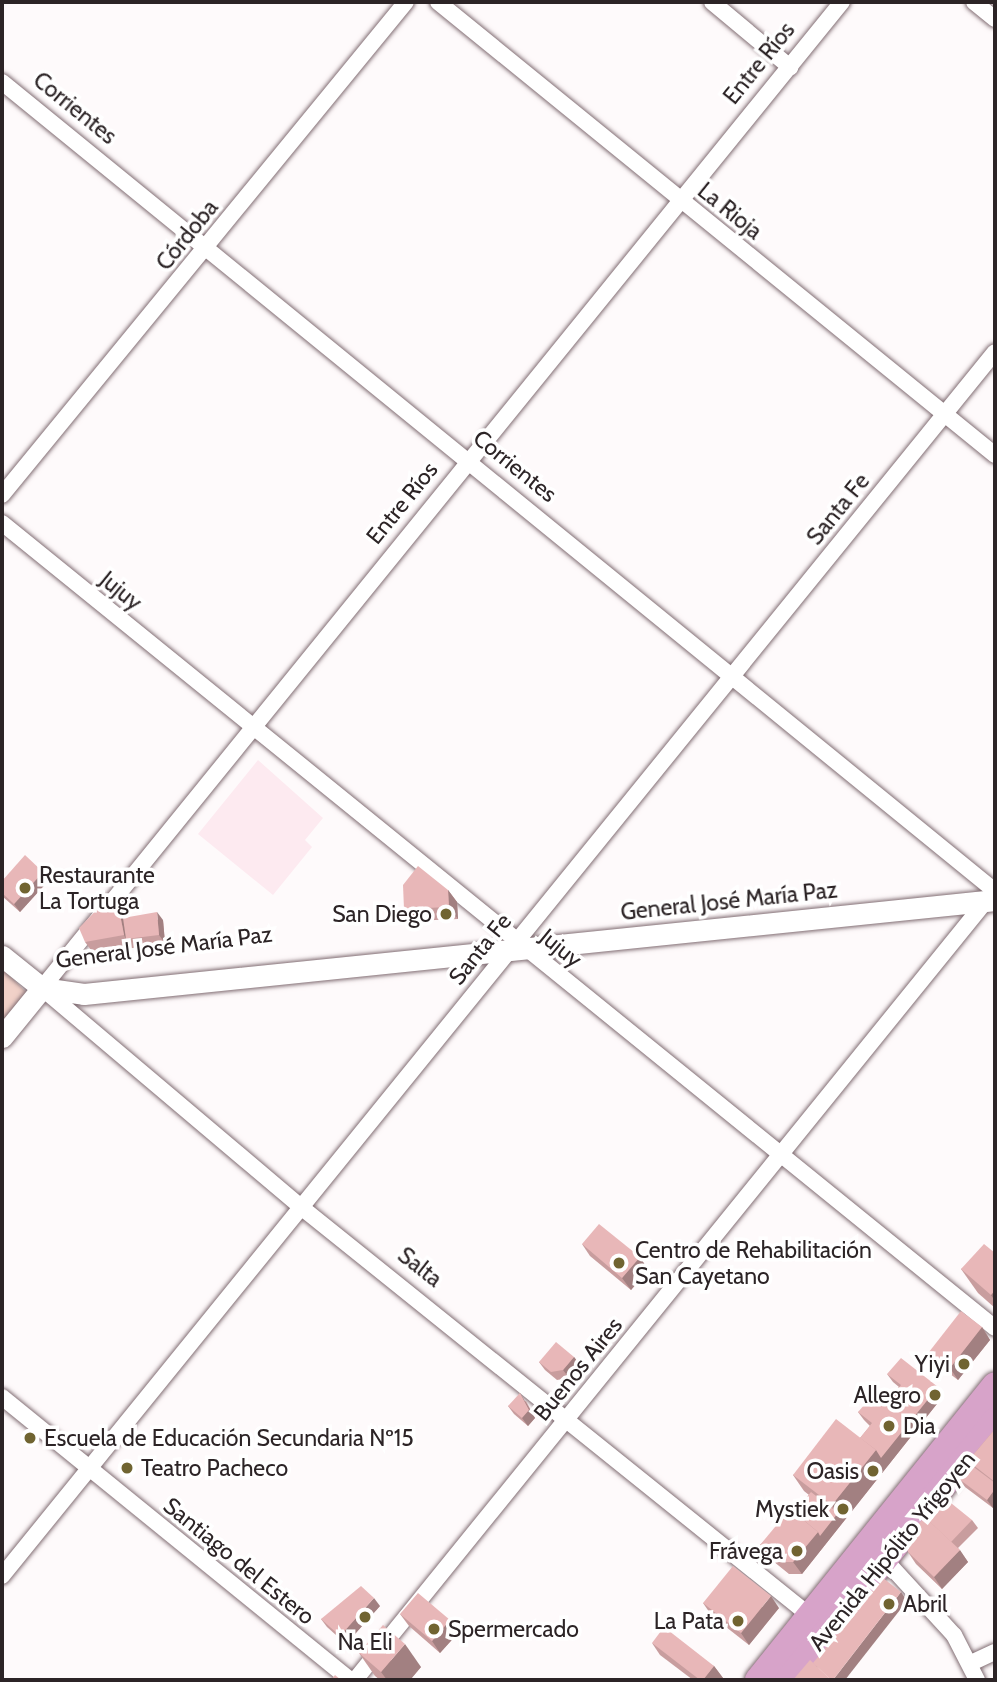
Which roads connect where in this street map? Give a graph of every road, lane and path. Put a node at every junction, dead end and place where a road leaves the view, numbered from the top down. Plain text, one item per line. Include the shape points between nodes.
1 (406, 2) edge
2 (438, 2) edge
3 (712, 2) edge
4 (842, 2) edge
5 (974, 2) edge
6 (995, 19) edge
7 (790, 67) junction
8 (2, 82) edge
9 (682, 201) junction
10 (205, 249) junction
11 (995, 352) edge
12 (945, 415) junction
13 (995, 455) edge
14 (469, 462) junction
15 (2, 495) edge
16 (2, 523) edge
17 (731, 674) junction
18 (252, 727) junction
19 (994, 894) edge
20 (516, 942) junction
21 (2, 956) edge
22 (43, 988) junction
23 (2, 1037) edge
24 (781, 1156) junction
25 (301, 1207) junction
26 (995, 1328) edge
27 (995, 1385) edge
28 (2, 1397) edge
29 (568, 1418) junction
30 (995, 1421) edge
31 (89, 1467) junction
32 (885, 1560) junction
33 (2, 1576) edge
34 (810, 1615) junction
35 (995, 1652) edge
36 (971, 1663) junction
37 (352, 1680) edge
38 (758, 1680) edge
39 (788, 1680) edge
40 (977, 1680) edge

1 - 10 street, Córdoba
2 - 9 street, La Rioja
3 - 7 street
4 - 7 street, Entre Ríos
5 - 6 street
7 - 9 street, Entre Ríos
8 - 10 street, Corrientes
9 - 12 street, La Rioja
9 - 14 street, Entre Ríos
10 - 14 street, Corrientes
10 - 15 street, Córdoba
11 - 12 street, Santa Fe
12 - 13 street, La Rioja
12 - 17 street, Santa Fe
14 - 17 street, Corrientes
14 - 18 street, Entre Ríos
16 - 18 street, Jujuy
17 - 19 street, Corrientes
17 - 20 street, Santa Fe
18 - 20 street, Jujuy
18 - 22 street, Entre Ríos
19 - 20 street, General José María Paz
19 - 24 street, Buenos Aires
20 - 22 street, General José María Paz
20 - 24 street, Jujuy
20 - 25 street, Santa Fe
21 - 22 street, Salta
22 - 23 street, Entre Ríos
22 - 25 street, Salta
24 - 26 street, Jujuy
24 - 29 street, Buenos Aires
25 - 29 street, Salta
25 - 31 street, Santa Fe
27 - 34 main road, Avenida Hipólito Yrigoyen
28 - 31 street, Santiago del Estero
29 - 34 street, Salta
29 - 37 street, Buenos Aires
30 - 32 main road, Avenida Hipólito Yrigoyen
31 - 33 street, Santa Fe
31 - 37 street, Santiago del Estero
32 - 36 street via 936,1611
32 - 39 main road, Avenida Hipólito Yrigoyen
34 - 38 main road, Avenida Hipólito Yrigoyen
35 - 36 street
36 - 40 street

